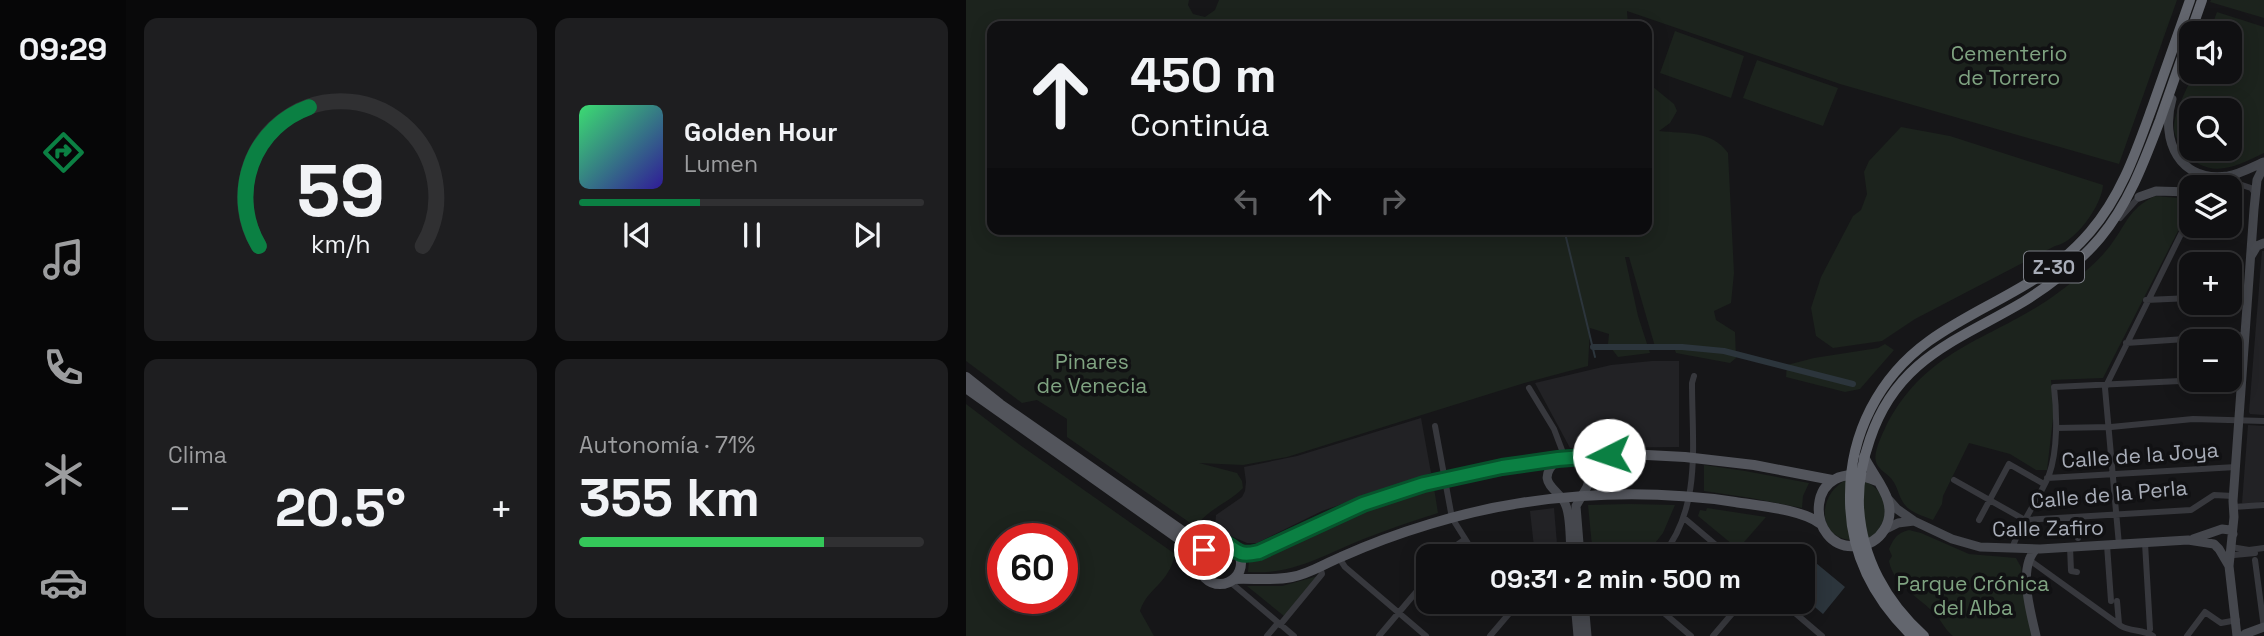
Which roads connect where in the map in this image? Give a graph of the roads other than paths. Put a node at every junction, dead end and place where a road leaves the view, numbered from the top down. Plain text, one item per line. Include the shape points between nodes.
1 (2190, 0) edge
2 (2202, 0) edge
3 (2173, 83) junction
4 (2264, 164) edge
5 (2242, 175) edge
6 (2257, 180) junction
7 (2242, 185) edge
8 (2179, 191) edge
9 (2256, 194) junction
10 (2140, 197) joint
11 (2253, 222) junction
12 (2108, 228) junction
13 (2179, 237) edge
14 (2264, 242) edge
15 (2250, 261) junction
16 (2242, 295) edge
17 (2248, 295) junction
18 (2179, 299) edge
19 (2146, 300) junction
20 (2245, 335) junction
21 (2126, 343) junction
22 (1694, 376) dead end
23 (966, 377) edge
24 (2242, 377) edge
25 (2179, 381) edge
26 (2105, 386) junction
27 (966, 388) edge
28 (1529, 388) dead end
29 (2241, 392) edge
30 (2239, 419) junction
31 (2264, 421) edge
32 (1435, 426) dead end
33 (2108, 427) junction
34 (2056, 428) junction
35 (1578, 457) junction
36 (1692, 457) junction
37 (1864, 457) junction
38 (1561, 458) junction
39 (2236, 467) junction
40 (2112, 474) junction
41 (1855, 475) junction
42 (1444, 478) junction
43 (1832, 480) junction
44 (1954, 480) dead end
45 (1877, 481) junction
46 (2045, 481) junction
47 (2233, 496) junction
48 (1581, 497) junction
49 (1690, 497) junction
50 (1560, 498) junction
51 (1889, 500) junction
52 (1990, 500) junction
53 (2264, 505) edge
54 (2233, 507) junction
55 (2116, 515) junction
56 (2076, 517) junction
57 (1452, 518) junction
58 (1684, 518) junction
59 (1979, 520) dead end
60 (2025, 520) junction
61 (1914, 521) junction
62 (1821, 524) junction
63 (1884, 530) junction
64 (2219, 530) junction
65 (2233, 534) junction
66 (2078, 538) dead end
67 (1464, 540) junction
68 (2188, 540) junction
69 (2145, 543) junction
70 (1458, 544) edge
71 (1467, 544) edge
72 (1570, 544) edge
73 (1579, 544) edge
74 (1671, 544) edge
75 (1715, 544) edge
76 (1208, 545) junction
77 (1861, 545) junction
78 (2107, 545) junction
79 (2119, 545) junction
80 (2070, 547) junction
81 (2217, 547) junction
82 (2036, 549) junction
83 (2015, 550) junction
84 (2264, 550) edge
85 (2233, 551) junction
86 (1238, 552) junction
87 (1339, 558) junction
88 (2028, 559) junction
89 (1199, 560) junction
90 (2256, 560) dead end
91 (1320, 566) junction
92 (2229, 566) junction
93 (2026, 570) junction
94 (2074, 571) dead end
95 (1231, 580) junction
96 (1416, 592) edge
97 (1398, 613) junction
98 (1509, 614) edge
99 (1576, 614) edge
100 (1585, 614) edge
101 (1665, 614) edge
102 (1732, 614) edge
103 (1796, 614) edge
104 (1279, 624) junction
105 (2120, 625) junction
106 (2264, 627) edge
107 (2241, 631) edge
108 (2154, 632) edge
109 (1267, 636) edge
110 (1294, 636) edge
111 (1379, 636) edge
112 (1426, 636) edge
113 (1490, 636) edge
114 (1578, 636) edge
115 (1587, 636) edge
116 (1691, 636) edge
117 (1713, 636) edge
118 (1822, 636) edge
119 (1912, 636) edge
120 (1924, 636) edge
121 (2036, 636) edge
122 (2121, 636) edge
123 (2187, 636) edge

1 - 41 highway, Z-30 via 2130,166 2104,214 2044,275 1930,341 1903,364 1872,405 1855,450
2 - 3 highway, Z-30
3 - 4 street via 2168,134 2172,149 2187,166 2224,176
3 - 12 highway, Z-30 via 2143,166
4 - 6 street
5 - 6 street via 2254,174
6 - 9 street
7 - 9 street
8 - 10 street
9 - 11 street
10 - 12 street
11 - 14 street
11 - 15 street
12 - 37 highway, Z-30 via 2050,284 1955,338 1918,365 1892,395
13 - 19 street
14 - 15 street via 2255,248
15 - 17 street
16 - 17 street
17 - 20 street
18 - 19 street
19 - 21 street
20 - 21 street
20 - 24 street
21 - 26 street
22 - 36 street
23 - 76 main road
25 - 26 street
26 - 33 street
26 - 34 street via 2054,387
27 - 89 main road via 1186,544
28 - 38 street via 1554,429
29 - 30 street
30 - 31 street
30 - 33 street
30 - 39 street
32 - 42 street
33 - 34 street
33 - 40 street
34 - 46 street
35 - 36 main road
35 - 38 main road
35 - 48 street via 1590,474
36 - 43 main road
36 - 49 street
37 - 41 highway, Z-30
37 - 45 main road
38 - 42 main road
38 - 50 street via 1550,468 1548,478
39 - 40 street, Calle de la Joya
39 - 47 street
40 - 46 street, Calle de la Joya
40 - 55 street
41 - 43 main road
41 - 45 main road
41 - 77 highway, Z-30 via 1850,505 1852,528
42 - 57 street
42 - 86 main road via 1363,504 1259,552
43 - 62 main road via 1820,498
44 - 52 street, Calle de la Perla
45 - 51 main road
46 - 52 street, Calle de la Joya via 2009,464
46 - 60 street
47 - 54 street
47 - 55 street, Calle de la Perla via 2214,495 2191,510
48 - 49 main road
48 - 50 main road
48 - 73 street via 1576,506
49 - 58 street
49 - 62 main road via 1777,510
50 - 57 main road
50 - 72 street via 1567,507
51 - 61 street, Calle Zafiro
51 - 63 main road
52 - 59 street
52 - 60 street, Calle de la Perla
53 - 54 street
54 - 64 street
54 - 65 street
55 - 56 street, Calle de la Perla
55 - 79 street
56 - 60 street, Calle de la Perla
56 - 66 street
57 - 67 street
57 - 87 main road
58 - 74 street
58 - 75 street
60 - 83 street
61 - 63 street
61 - 83 street, Calle Zafiro via 1966,543
62 - 77 main road via 1839,543
63 - 77 main road
64 - 65 street
64 - 68 street, Calle Zafiro
64 - 81 street via 2213,538
65 - 85 street
67 - 70 street
67 - 71 street
68 - 69 street, Calle Zafiro
68 - 81 street, Calle Zafiro
69 - 79 street, Calle Zafiro
69 - 108 street
76 - 86 main road via 1225,542
76 - 89 main road
77 - 119 highway, Z-30 via 1864,571 1878,597
77 - 120 highway, Z-30 via 1883,588
78 - 79 street, Calle Zafiro
78 - 80 street, Calle Zafiro
78 - 105 street
80 - 82 street, Calle Zafiro
80 - 94 street
81 - 85 street, Calle Zafiro
81 - 92 street
82 - 83 street, Calle Zafiro
82 - 88 street
83 - 93 street
84 - 85 street
85 - 92 street
86 - 95 main road via 1241,564
87 - 91 main road
87 - 97 street
88 - 93 street
88 - 105 street
89 - 95 main road via 1207,579 1216,583
90 - 106 street
91 - 95 main road via 1289,578
91 - 104 street via 1322,574
92 - 107 street
93 - 121 street
95 - 104 street
96 - 97 street
97 - 111 street
97 - 112 street
98 - 113 street
99 - 114 street
100 - 115 street
101 - 116 street
102 - 117 street
103 - 118 street
104 - 109 street
104 - 110 street
105 - 108 street via 2130,631
105 - 122 street
106 - 107 street
107 - 123 street via 2205,612

